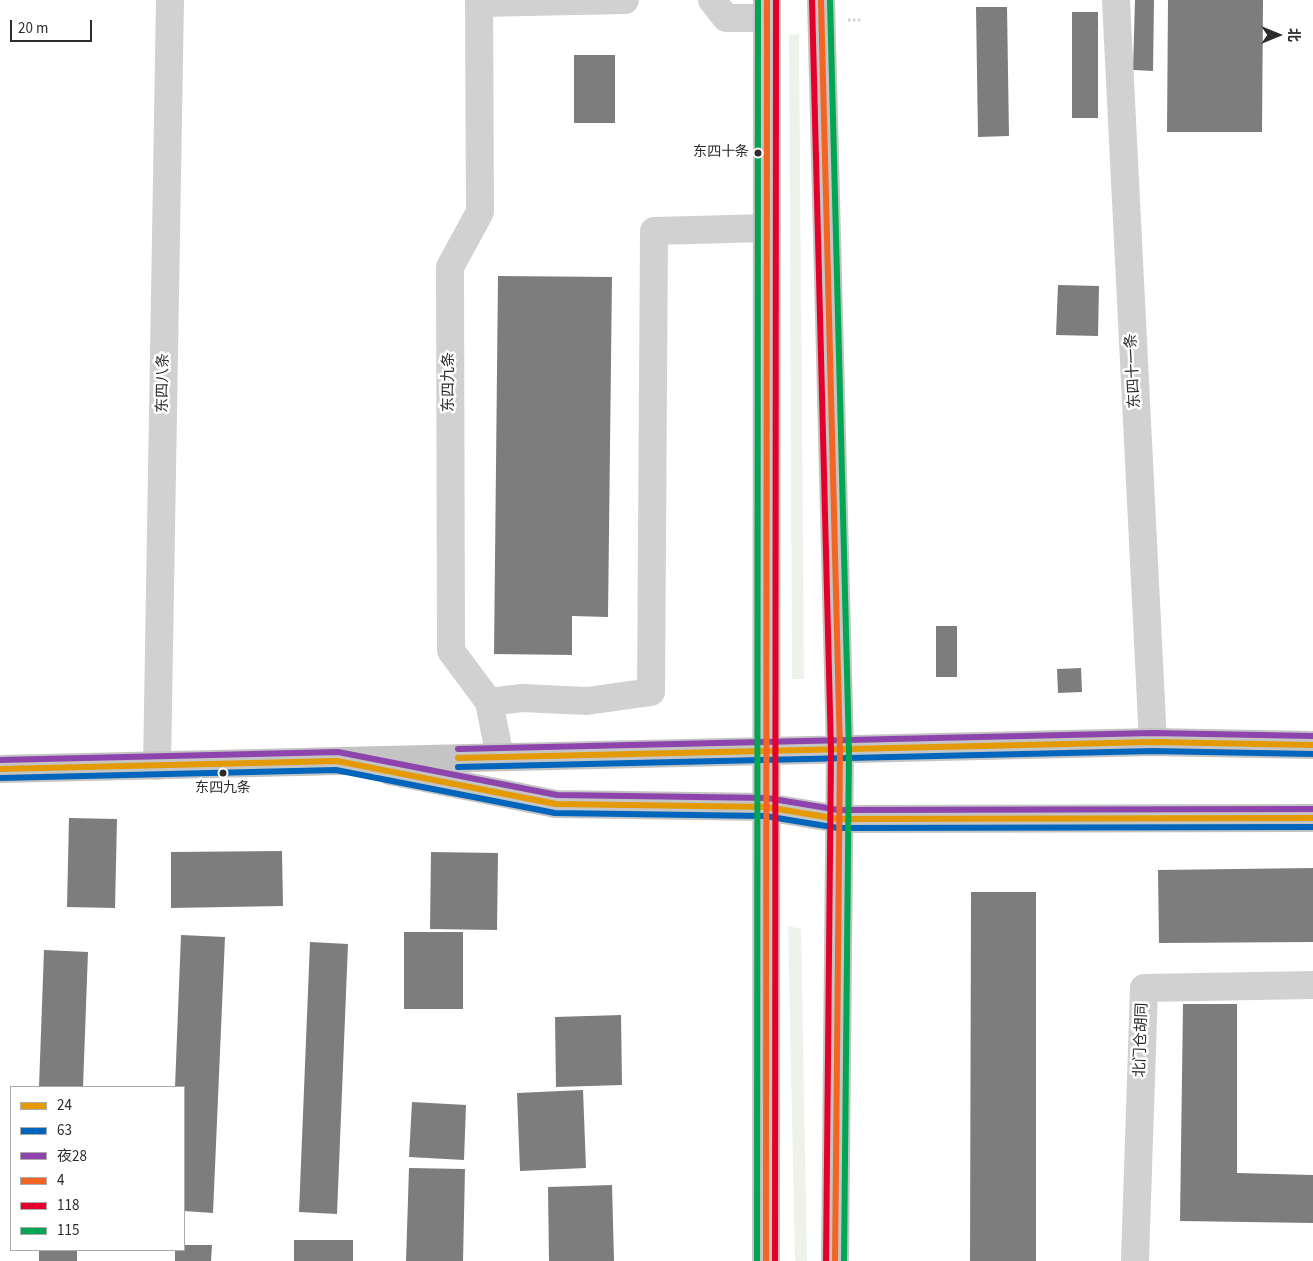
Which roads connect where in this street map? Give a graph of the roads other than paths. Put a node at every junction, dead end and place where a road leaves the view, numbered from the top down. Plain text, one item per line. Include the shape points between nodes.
1 (170, 0) edge
2 (625, 0) edge
3 (712, 0) edge
4 (821, 0) edge
5 (1116, 0) edge
6 (479, 1) edge
7 (767, 9) edge
8 (767, 228) junction
9 (489, 702) junction
10 (1154, 742) junction
11 (1313, 745) edge
12 (768, 751) junction
13 (840, 751) junction
14 (500, 758) junction
15 (337, 761) junction
16 (157, 766) junction
17 (0, 769) edge
18 (766, 807) junction
19 (1313, 818) edge
20 (838, 819) junction
21 (1313, 985) edge
22 (766, 1261) edge
23 (835, 1261) edge
24 (1135, 1261) edge

1 - 16 street, 东四八条
2 - 6 street
3 - 7 street via 726,18
4 - 13 main road
5 - 10 street, 东四十一条
6 - 9 street, 东四九条 via 480,212 450,267 451,651
7 - 8 main road
8 - 9 street via 654,231 651,692 587,701 522,698
8 - 12 main road
9 - 14 street, 东四九条
10 - 11 main road
10 - 13 main road
12 - 13 main road
12 - 14 main road
12 - 18 main road
13 - 20 main road
14 - 15 main road
15 - 16 main road
15 - 18 main road via 556,804
16 - 17 main road
18 - 20 main road
18 - 22 main road
19 - 20 main road
20 - 23 main road
21 - 24 street, 北门仓胡同 via 1144,988

